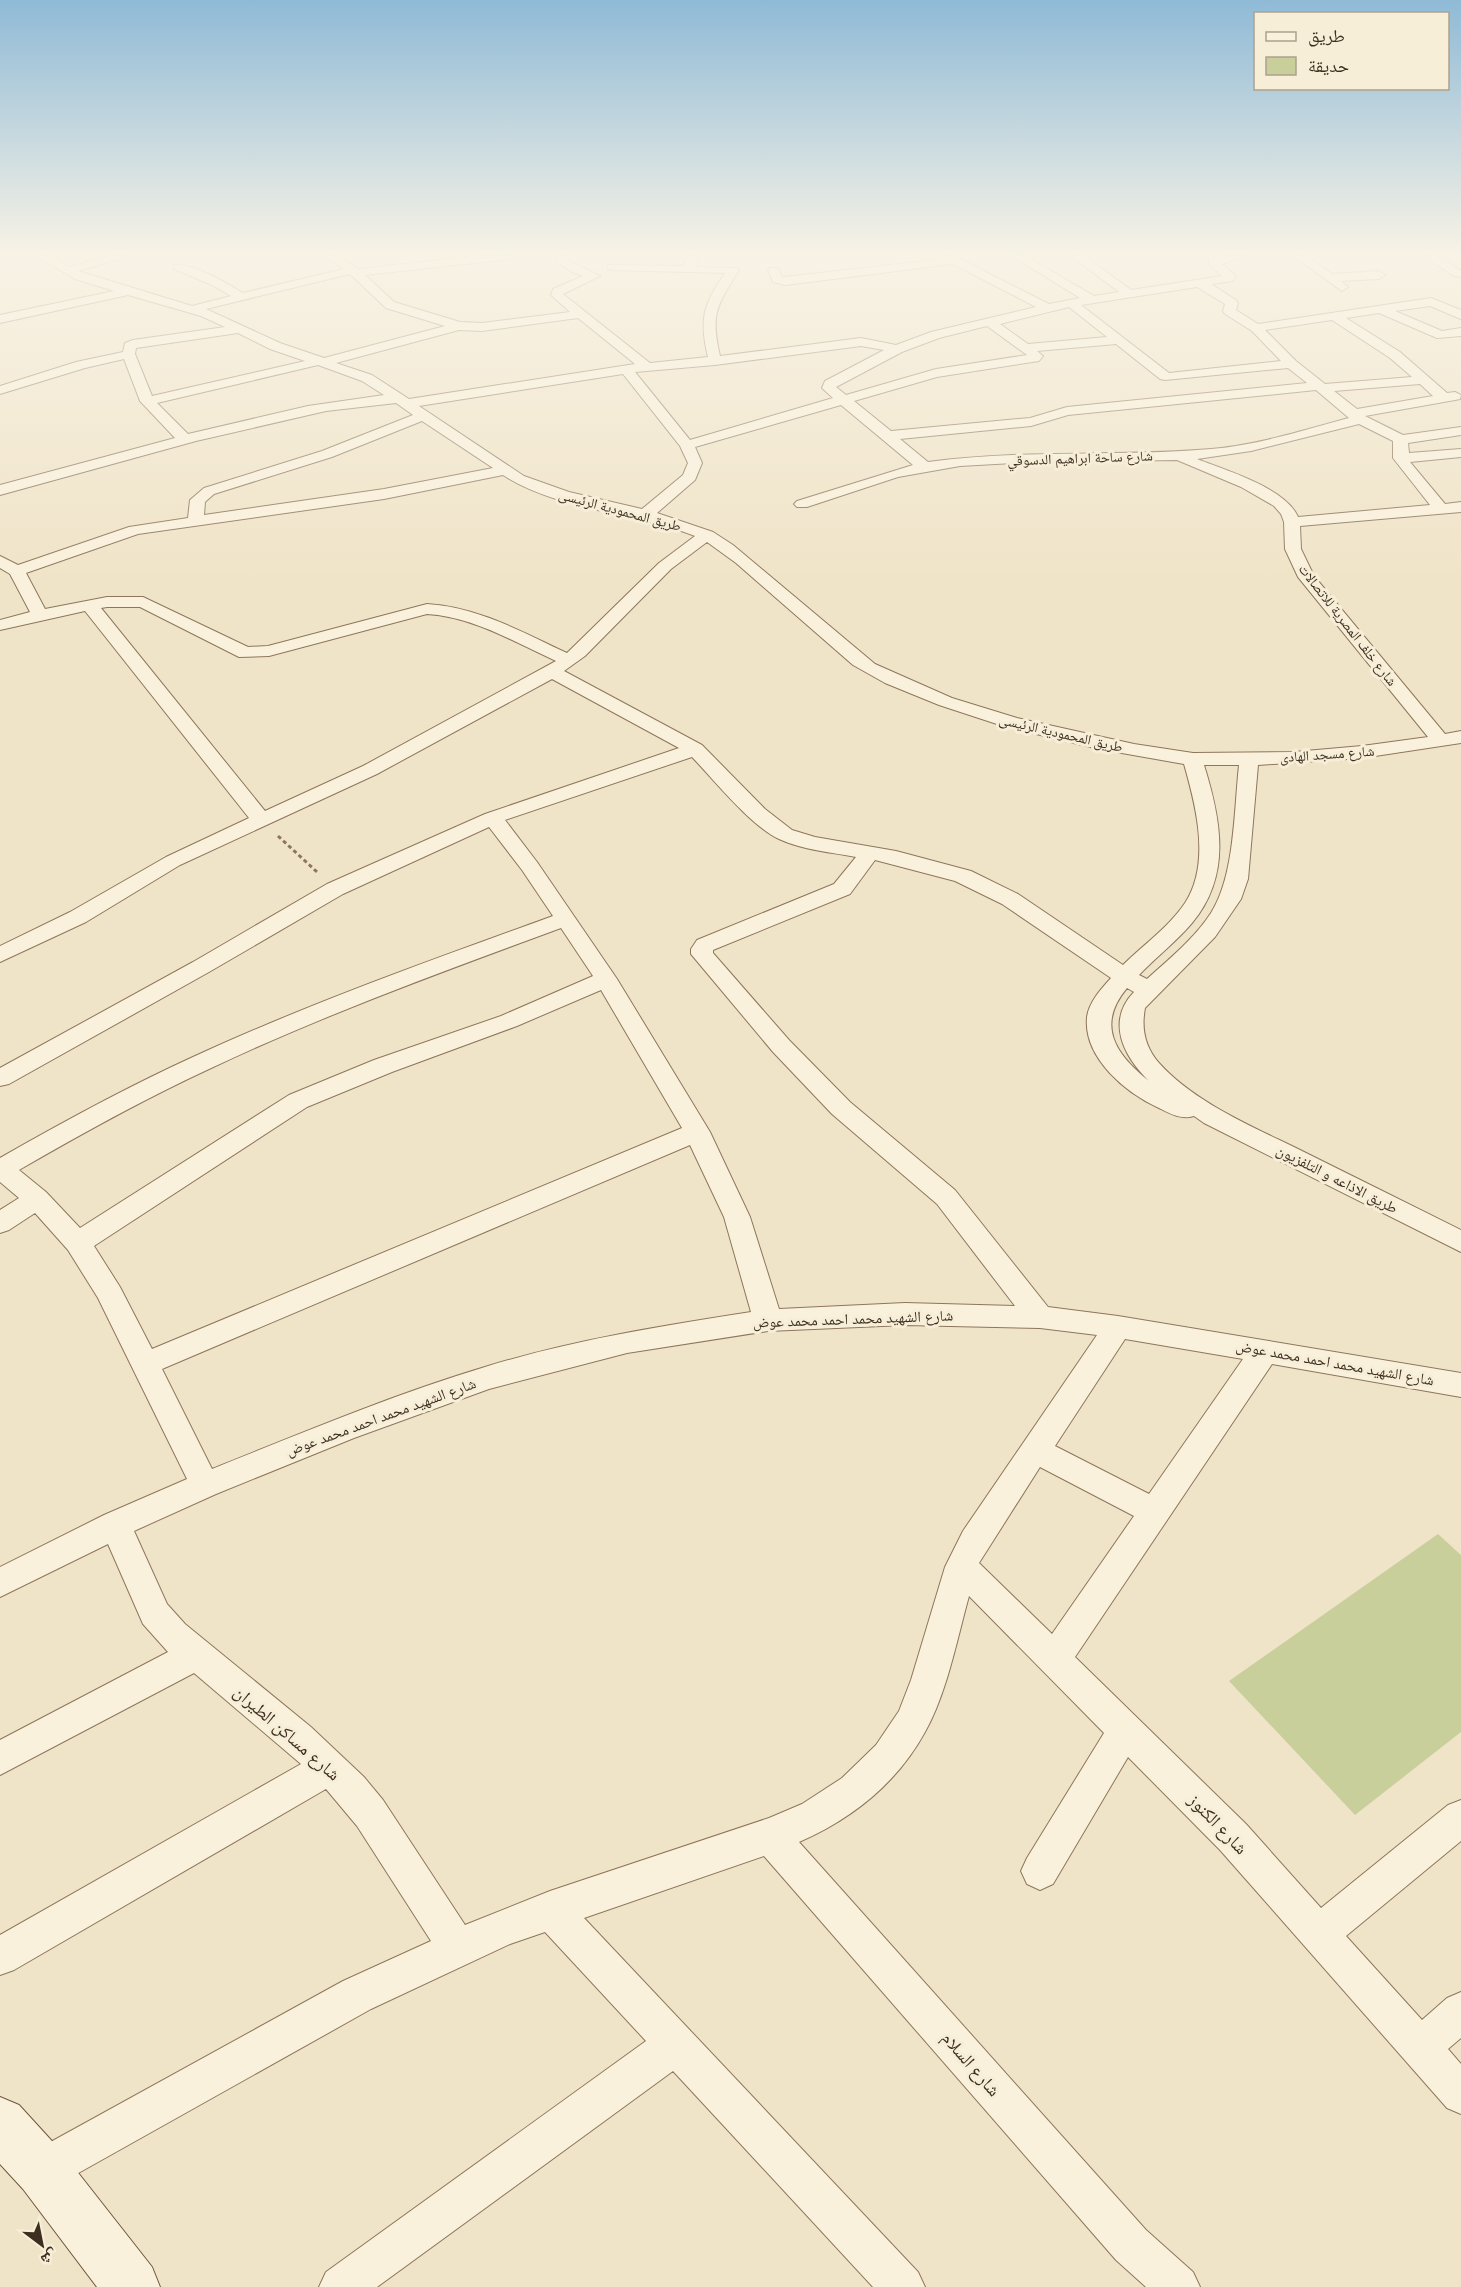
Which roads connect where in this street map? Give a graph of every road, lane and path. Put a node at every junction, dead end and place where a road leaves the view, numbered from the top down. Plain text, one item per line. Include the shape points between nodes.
1 (91, 363) edge
2 (132, 363) edge
3 (319, 363) edge
4 (324, 363) edge
5 (642, 363) edge
6 (695, 363) edge
7 (814, 363) edge
8 (871, 363) edge
9 (1003, 363) edge
10 (1147, 363) edge
11 (1403, 363) edge
12 (1291, 364) joint
13 (647, 367) junction
14 (626, 369) junction
15 (843, 378) junction
16 (1423, 380) junction
17 (1321, 387) junction
18 (0, 390) edge
19 (1461, 395) edge
20 (1444, 398) junction
21 (840, 399) junction
22 (147, 401) junction
23 (402, 402) junction
24 (423, 416) junction
25 (1357, 416) junction
26 (1461, 431) edge
27 (888, 436) junction
28 (184, 439) junction
29 (1400, 440) junction
30 (687, 444) junction
31 (1461, 453) edge
32 (1177, 456) junction
33 (1400, 458) junction
34 (924, 467) junction
35 (507, 470) junction
36 (0, 490) edge
37 (802, 504) dead end
38 (1461, 507) edge
39 (1440, 508) junction
40 (645, 515) junction
41 (195, 520) junction
42 (1292, 522) junction
43 (706, 536) junction
44 (0, 561) edge
45 (17, 571) junction
46 (89, 605) junction
47 (40, 615) junction
48 (0, 625) edge
49 (560, 666) junction
50 (1461, 737) edge
51 (1441, 741) junction
52 (695, 749) junction
53 (1249, 758) junction
54 (1192, 759) junction
55 (492, 818) junction
56 (262, 821) junction
57 (869, 853) junction
58 (335, 889) junction
59 (565, 919) junction
60 (0, 955) edge
61 (1124, 976) junction
62 (606, 979) junction
63 (1148, 990) junction
64 (0, 1078) edge
65 (1213, 1117) junction
66 (698, 1132) junction
67 (1, 1168) edge
68 (37, 1199) junction
69 (0, 1223) edge
70 (1461, 1242) edge
71 (78, 1243) junction
72 (1040, 1317) junction
73 (768, 1320) junction
74 (1118, 1327) junction
75 (1265, 1351) junction
76 (145, 1364) junction
77 (1461, 1384) edge
78 (1035, 1449) junction
79 (205, 1485) junction
80 (1155, 1512) junction
81 (115, 1525) junction
82 (961, 1567) junction
83 (0, 1583) edge
84 (195, 1655) junction
85 (1054, 1659) junction
86 (1125, 1730) junction
87 (0, 1758) edge
88 (330, 1767) junction
89 (1461, 1818) edge
90 (770, 1836) junction
91 (1040, 1871) dead end
92 (550, 1910) junction
93 (1319, 1934) junction
94 (458, 1947) junction
95 (0, 1956) edge
96 (1461, 2012) edge
97 (676, 2044) junction
98 (1420, 2047) junction
99 (1461, 2094) edge
100 (0, 2124) edge
101 (42, 2170) junction
102 (132, 2287) edge
103 (341, 2287) edge
104 (903, 2287) edge
105 (1178, 2287) edge

1 - 18 street
2 - 22 street
3 - 22 street
4 - 23 street, طريق المحمودية الرئيسى via 367,378
5 - 13 street
6 - 13 street
7 - 15 street
8 - 15 street
9 - 21 street via 936,373
10 - 12 street via 1168,377
11 - 16 street
12 - 17 street
13 - 14 street
14 - 23 street
14 - 30 street
15 - 21 street via 829,386
16 - 17 street
16 - 20 street
17 - 25 street
17 - 27 street via 1067,411 1031,422
19 - 20 street, شارع ساحة ابراهيم الدسوقي
20 - 25 street, شارع ساحة ابراهيم الدسوقي
21 - 27 street
21 - 30 street
22 - 28 street
23 - 24 street, طريق المحمودية الرئيسى
23 - 28 street via 338,403
24 - 35 street, طريق المحمودية الرئيسى
24 - 41 street via 327,454 209,491 198,500
25 - 29 street
25 - 32 street, شارع ساحة ابراهيم الدسوقي via 1247,448
26 - 29 street
27 - 34 street
28 - 36 street
29 - 33 street
30 - 40 street via 694,471
31 - 33 street
32 - 34 street, شارع ساحة ابراهيم الدسوقي via 1054,458
32 - 42 street via 1266,494 1288,512
33 - 39 street
34 - 37 street, شارع ساحة ابراهيم الدسوقي
35 - 40 street, طريق المحمودية الرئيسى via 534,486
35 - 41 street via 395,493
38 - 39 street
39 - 42 street
40 - 43 street, طريق المحمودية الرئيسى
41 - 45 street via 126,532
42 - 51 street, شارع خلف المصرية للاتصالات via 1293,549 1306,577
43 - 49 street via 665,566
43 - 54 street, طريق المحمودية الرئيسى via 746,563 843,645 851,657 901,683 960,707 1028,727
44 - 45 street
45 - 47 street
46 - 47 street
46 - 49 street via 122,600 143,602 236,650 252,654 438,608 482,622
46 - 56 street
47 - 48 street
49 - 52 street
49 - 56 street via 370,770
50 - 51 street, شارع مسجد الهادى
51 - 53 street, شارع مسجد الهادى via 1364,752
52 - 55 street
52 - 57 street via 758,813 785,834 811,843
53 - 54 street, شارع مسجد الهادى
53 - 63 street, طريق الاذاعه و التلفزيون via 1233,893 1209,933
54 - 61 street, طريق الاذاعه و التلفزيون via 1204,797 1206,878 1190,910
55 - 58 street
55 - 59 street
56 - 58 path
56 - 60 street via 172,861 78,917
57 - 61 street via 941,868 986,886
57 - 72 street via 842,889 705,945 702,954 841,1108 946,1197
58 - 64 street
59 - 62 street
59 - 67 street via 377,988 201,1063
61 - 63 street
61 - 65 street, طريق الاذاعه و التلفزيون via 1102,1006 1099,1023 1102,1041 1112,1060 1149,1093 1175,1106
62 - 66 street
62 - 71 street via 509,1021 298,1101
63 - 65 street, طريق الاذاعه و التلفزيون via 1134,1006 1131,1021 1139,1052 1166,1083
65 - 70 street, طريق الاذاعه و التلفزيون
66 - 73 street via 737,1217
66 - 76 street
67 - 68 street
68 - 69 street
68 - 71 street
71 - 76 street via 110,1294
72 - 73 street, شارع الشهيد محمد احمد محمد عوض via 905,1314
72 - 74 street, شارع الشهيد محمد احمد محمد عوض
73 - 79 street, شارع الشهيد محمد احمد محمد عوض via 627,1342 486,1378 343,1429
74 - 75 street, شارع الشهيد محمد احمد محمد عوض
74 - 78 street
75 - 77 street, شارع الشهيد محمد احمد محمد عوض
75 - 80 street
76 - 79 street
78 - 80 street
78 - 82 street
79 - 81 street, شارع الشهيد محمد احمد محمد عوض
80 - 85 street
81 - 83 street, شارع الشهيد محمد احمد محمد عوض
81 - 84 street, شارع مساكن الطيران via 155,1614
82 - 85 street, شارع الكنوز
82 - 90 street via 921,1700 913,1720 888,1757 855,1790 815,1816
84 - 87 street
84 - 88 street, شارع مساكن الطيران
85 - 86 street, شارع الكنوز
86 - 91 street
86 - 93 street, شارع الكنوز via 1233,1837
88 - 94 street, شارع مساكن الطيران via 370,1813
88 - 95 street
89 - 93 street
90 - 92 street
90 - 105 street, شارع السلام via 1131,2245
92 - 94 street
92 - 97 street
93 - 98 street, شارع الكنوز
94 - 101 street via 357,1995
96 - 98 street
97 - 103 street
97 - 104 street
98 - 99 street, شارع الكنوز
100 - 101 main road
101 - 102 main road

